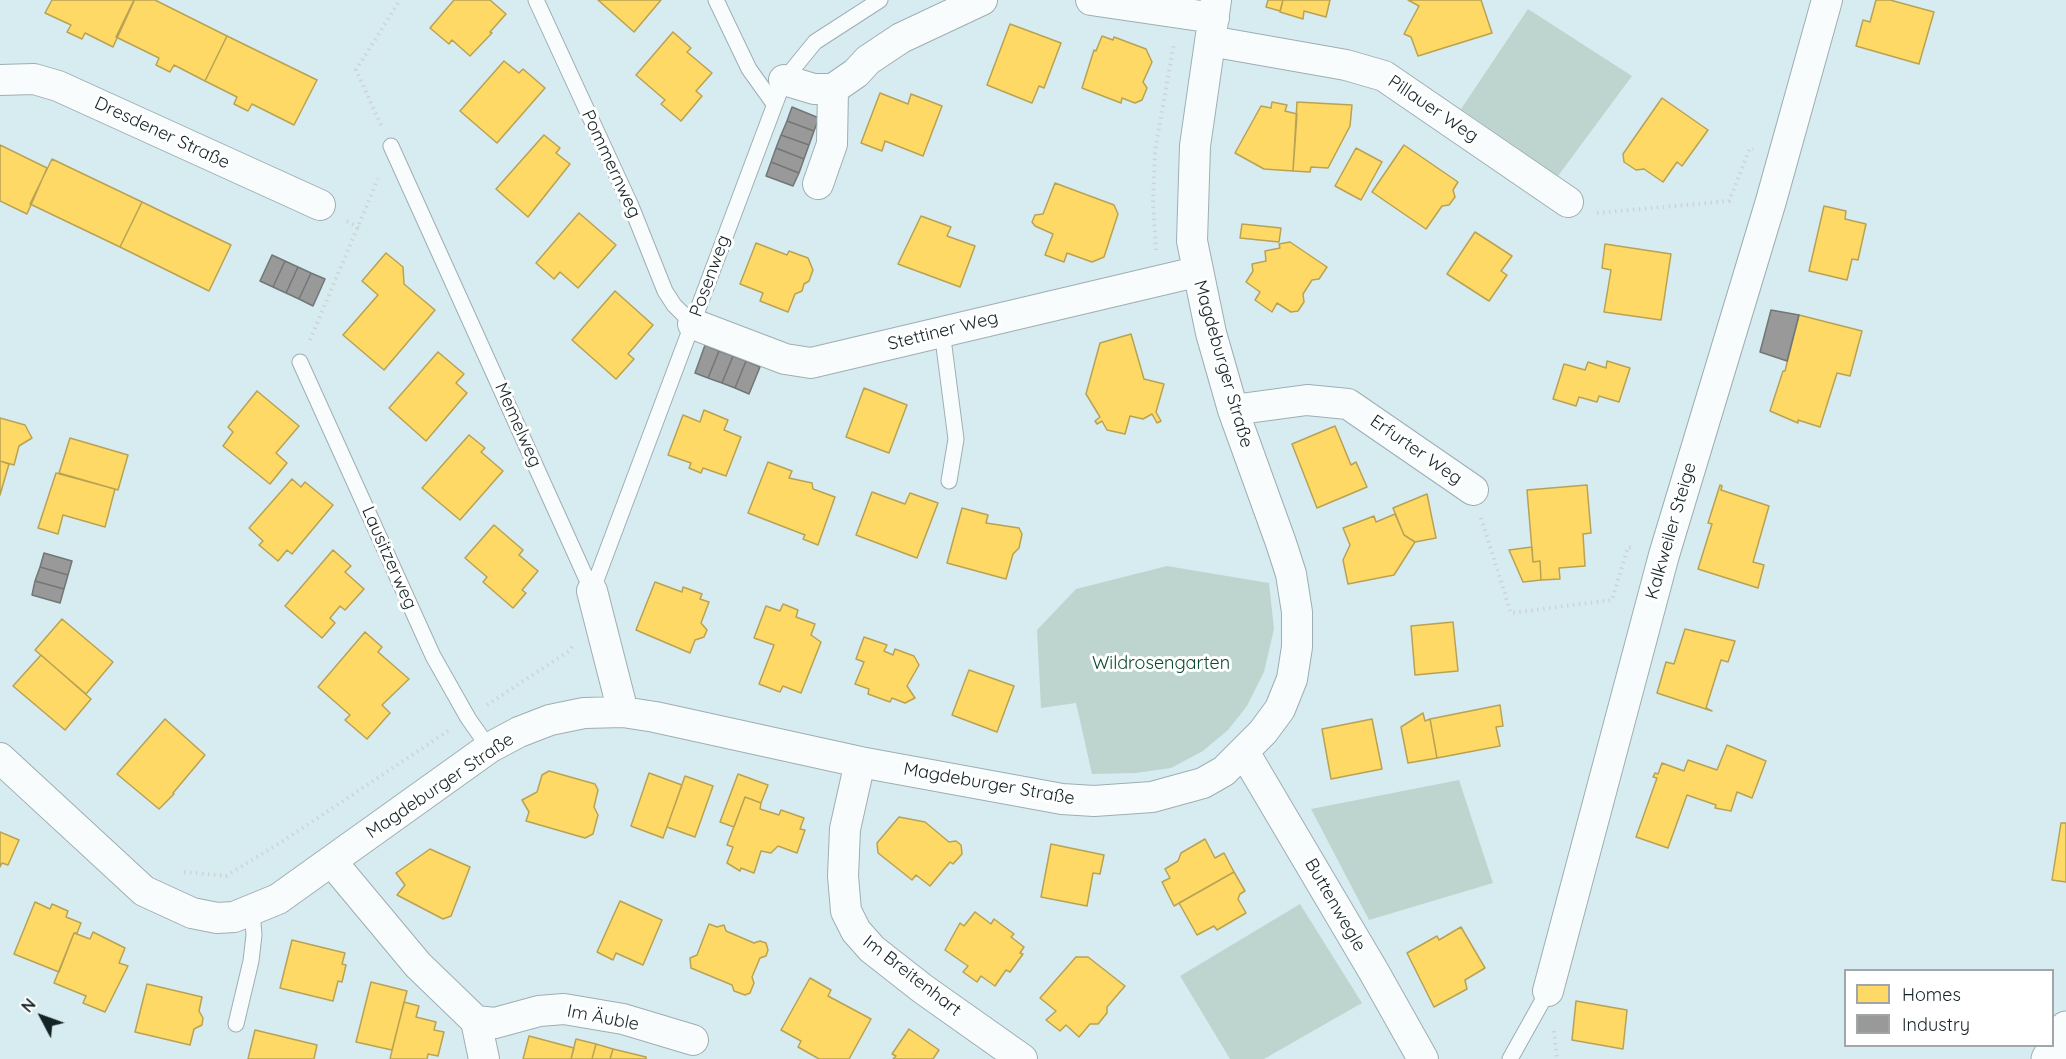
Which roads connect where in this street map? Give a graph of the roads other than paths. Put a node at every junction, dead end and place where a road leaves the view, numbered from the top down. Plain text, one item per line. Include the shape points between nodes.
1 (536, 0) edge
2 (716, 0) edge
3 (880, 0) edge
4 (982, 0) edge
5 (1092, 0) edge
6 (1827, 0) edge
7 (1214, 20) edge
8 (0, 80) edge
9 (833, 89) junction
10 (779, 92) junction
11 (391, 146) road end
12 (818, 184) dead end
13 (1568, 202) dead end
14 (320, 205) dead end
15 (1196, 272) junction
16 (693, 324) junction
17 (942, 331) junction
18 (300, 362) road end
19 (1233, 410) junction
20 (949, 481) dead end
21 (1473, 490) road end
22 (592, 591) junction
23 (623, 712) junction
24 (489, 748) junction
25 (1244, 752) junction
26 (0, 759) edge
27 (860, 762) junction
28 (332, 862) junction
29 (252, 911) junction
30 (1548, 992) joint
31 (476, 1021) junction
32 (236, 1024) dead end
33 (2066, 1028) edge
34 (693, 1040) dead end
35 (484, 1059) edge
36 (1022, 1059) edge
37 (1423, 1059) edge
38 (1510, 1059) edge
39 (2048, 1059) edge

1 - 16 lane, Pommernweg via 631,206 665,291
2 - 10 lane via 749,69
3 - 10 lane, Posenweg via 815,42
4 - 9 street via 900,38
5 - 7 street, Pillauer Weg
6 - 30 street, Kalkweiler Steige via 1664,555
7 - 13 street, Pillauer Weg via 1384,76
7 - 15 street, Magdeburger Straße via 1192,178
8 - 14 street, Dresdener Straße via 34,79 58,86
9 - 10 street
9 - 12 street via 832,144
10 - 16 lane, Posenweg
11 - 22 lane, Memelweg
15 - 17 street, Stettiner Weg
15 - 19 street, Magdeburger Straße
16 - 17 street, Stettiner Weg via 785,359 811,363
16 - 22 lane, Posenweg
17 - 20 lane via 956,439
18 - 24 lane, Lausitzerweg via 447,683
19 - 21 street, Erfurter Weg via 1307,400 1348,404
19 - 25 street, Magdeburger Straße via 1291,574 1297,612 1297,647 1280,709
22 - 23 street, Memelweg
23 - 24 street, Magdeburger Straße via 584,713 550,720
23 - 27 street, Magdeburger Straße
24 - 28 street, Magdeburger Straße
25 - 27 street, Magdeburger Straße via 1224,771 1176,793 1094,801 1062,800
25 - 37 street, Buttenwegle
26 - 29 street, Magdeburger Straße via 144,891 165,903 208,916 234,917
27 - 36 street, Im Breitenhart via 845,829 843,876 846,911 856,931 872,949 923,989
28 - 29 street, Magdeburger Straße via 278,899
28 - 31 street via 418,965
29 - 32 lane via 251,961
30 - 38 lane, Kalkweiler Steige
31 - 34 street, Im Äuble via 495,1023 539,1011 564,1009 623,1019
31 - 35 street
33 - 39 street

